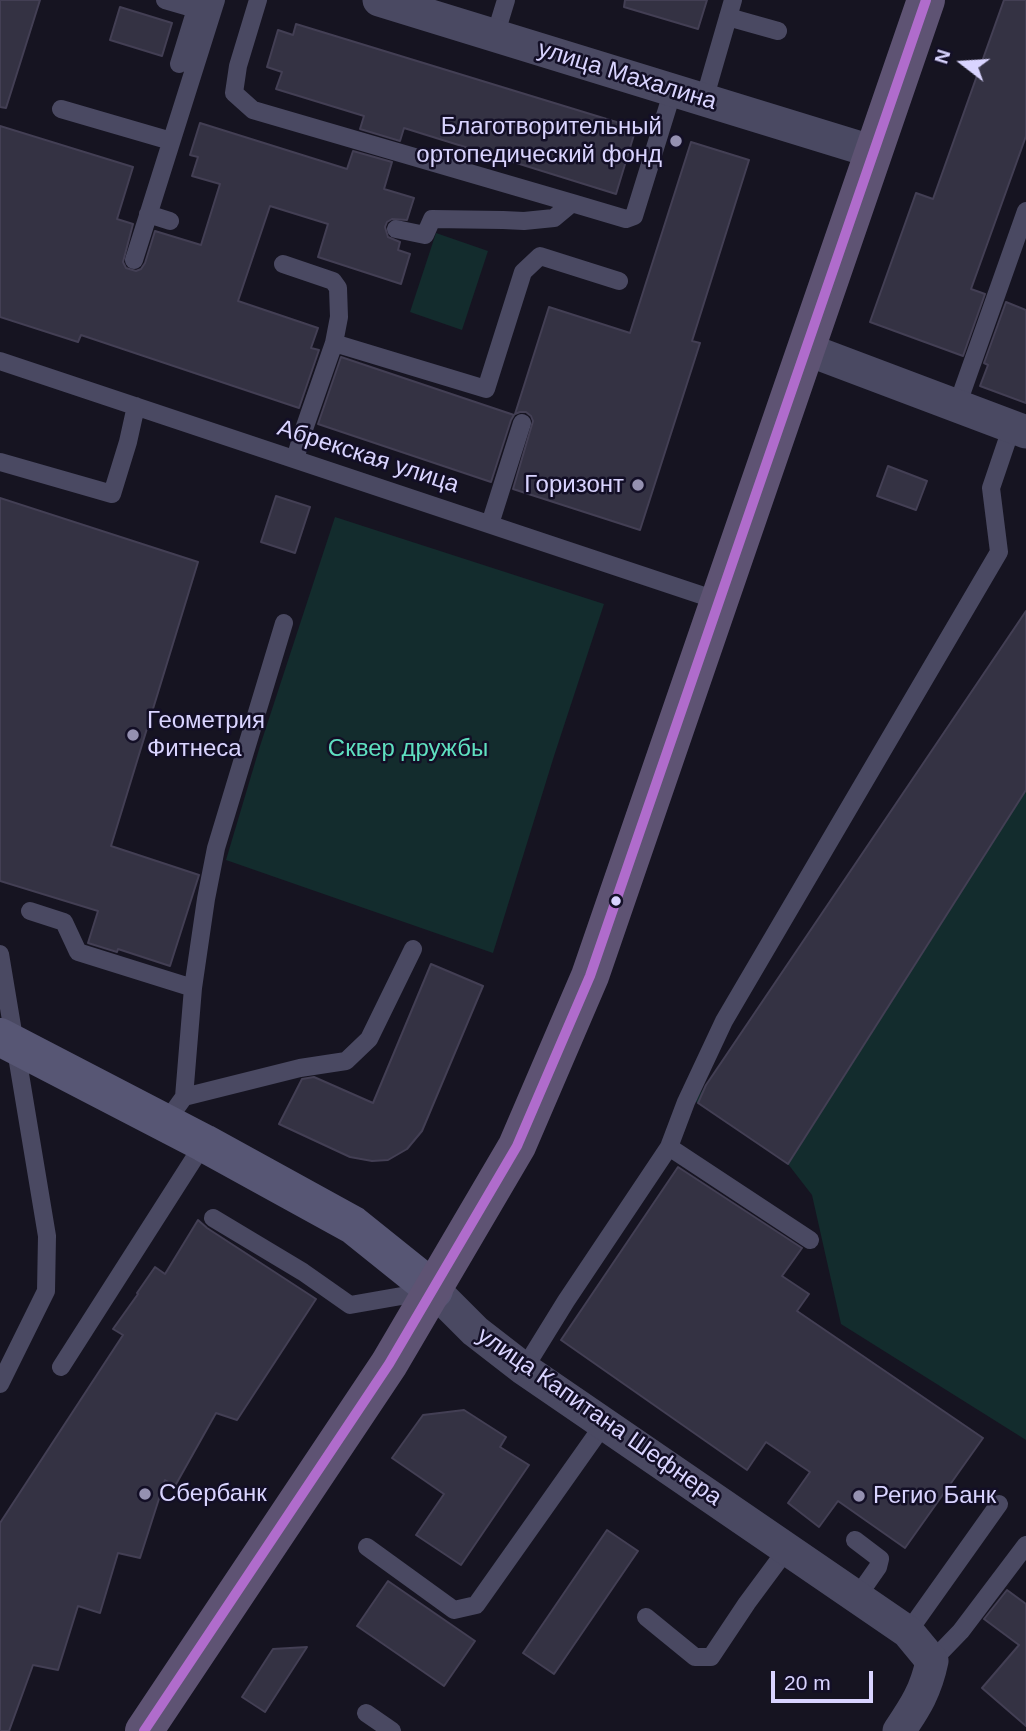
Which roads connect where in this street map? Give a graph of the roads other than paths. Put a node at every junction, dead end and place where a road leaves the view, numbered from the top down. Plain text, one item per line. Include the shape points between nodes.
1 (165, 0) edge
2 (215, 0) edge
3 (258, 0) edge
4 (379, 0) edge
5 (506, 0) edge
6 (926, 0) edge
7 (730, 8) edge
8 (196, 9) junction
9 (778, 31) dead end
10 (495, 36) junction
11 (179, 65) dead end
12 (688, 95) junction
13 (61, 109) dead end
14 (171, 141) junction
15 (874, 152) junction
16 (572, 203) junction
17 (1026, 211) edge
18 (148, 214) junction
19 (170, 221) dead end
20 (396, 229) dead end
21 (134, 260) dead end
22 (283, 264) dead end
23 (619, 281) dead end
24 (334, 343) junction
25 (806, 349) junction
26 (0, 361) edge
27 (136, 406) junction
28 (957, 406) junction
29 (522, 423) dead end
30 (1019, 429) edge
31 (295, 459) junction
32 (0, 462) edge
33 (490, 524) junction
34 (719, 601) junction
35 (284, 623) dead end
36 (30, 911) dead end
37 (413, 949) dead end
38 (0, 954) edge
39 (193, 988) junction
40 (7, 1041) edge
41 (175, 1109) junction
42 (204, 1143) junction
43 (669, 1147) junction
44 (213, 1218) dead end
45 (810, 1240) dead end
46 (433, 1290) junction
47 (61, 1367) dead end
48 (524, 1369) junction
49 (0, 1384) edge
50 (604, 1424) junction
51 (999, 1504) dead end
52 (855, 1540) dead end
53 (1026, 1545) edge
54 (367, 1547) dead end
55 (787, 1549) junction
56 (857, 1597) junction
57 (646, 1618) dead end
58 (908, 1632) junction
59 (932, 1661) junction
60 (366, 1713) dead end
61 (144, 1731) edge
62 (392, 1731) edge
63 (900, 1731) edge

1 - 8 lane
2 - 8 lane
2 - 14 lane
3 - 16 lane via 234,93 253,110
4 - 10 street, улица Махалина
5 - 10 lane
6 - 15 main road
7 - 9 lane
7 - 12 lane
8 - 11 lane
10 - 12 street, улица Махалина
12 - 15 street, улица Махалина
12 - 16 lane via 634,216 626,219
13 - 14 lane
14 - 18 lane
15 - 25 main road
16 - 20 lane via 554,218 432,219 425,236
17 - 28 lane
18 - 19 lane
18 - 21 lane
22 - 24 lane via 333,281 338,288 340,317
23 - 24 lane via 540,256 523,271 491,391
24 - 31 lane
25 - 28 street
25 - 34 main road
26 - 27 lane, Абрекская улица
27 - 31 lane, Абрекская улица
27 - 32 lane via 112,494
28 - 30 street
29 - 33 lane
30 - 43 lane via 991,488 999,552 724,1021
31 - 33 lane, Абрекская улица
33 - 34 lane, Абрекская улица
34 - 46 main road via 590,976 517,1146
35 - 39 lane via 216,848
36 - 39 lane via 64,922 78,952
37 - 41 lane via 369,1039 346,1061 300,1068
38 - 40 lane
39 - 41 lane
40 - 41 main road, улица Капитана Шефнера
40 - 49 lane via 47,1236 46,1291
41 - 42 main road, улица Капитана Шефнера
42 - 46 main road, улица Капитана Шефнера via 353,1225
42 - 47 lane
43 - 45 lane
43 - 48 lane
44 - 46 lane via 350,1305
46 - 48 street, улица Капитана Шефнера
46 - 61 main road via 382,1375
48 - 50 street, улица Капитана Шефнера
50 - 54 lane via 476,1605 454,1610
50 - 55 street, улица Капитана Шефнера
51 - 58 lane
52 - 56 lane via 880,1559
53 - 59 lane via 961,1631
55 - 56 street, улица Капитана Шефнера
55 - 57 lane via 711,1657 695,1657
56 - 58 street, улица Капитана Шефнера
58 - 59 street, улица Капитана Шефнера
59 - 63 street via 928,1681
60 - 62 lane

